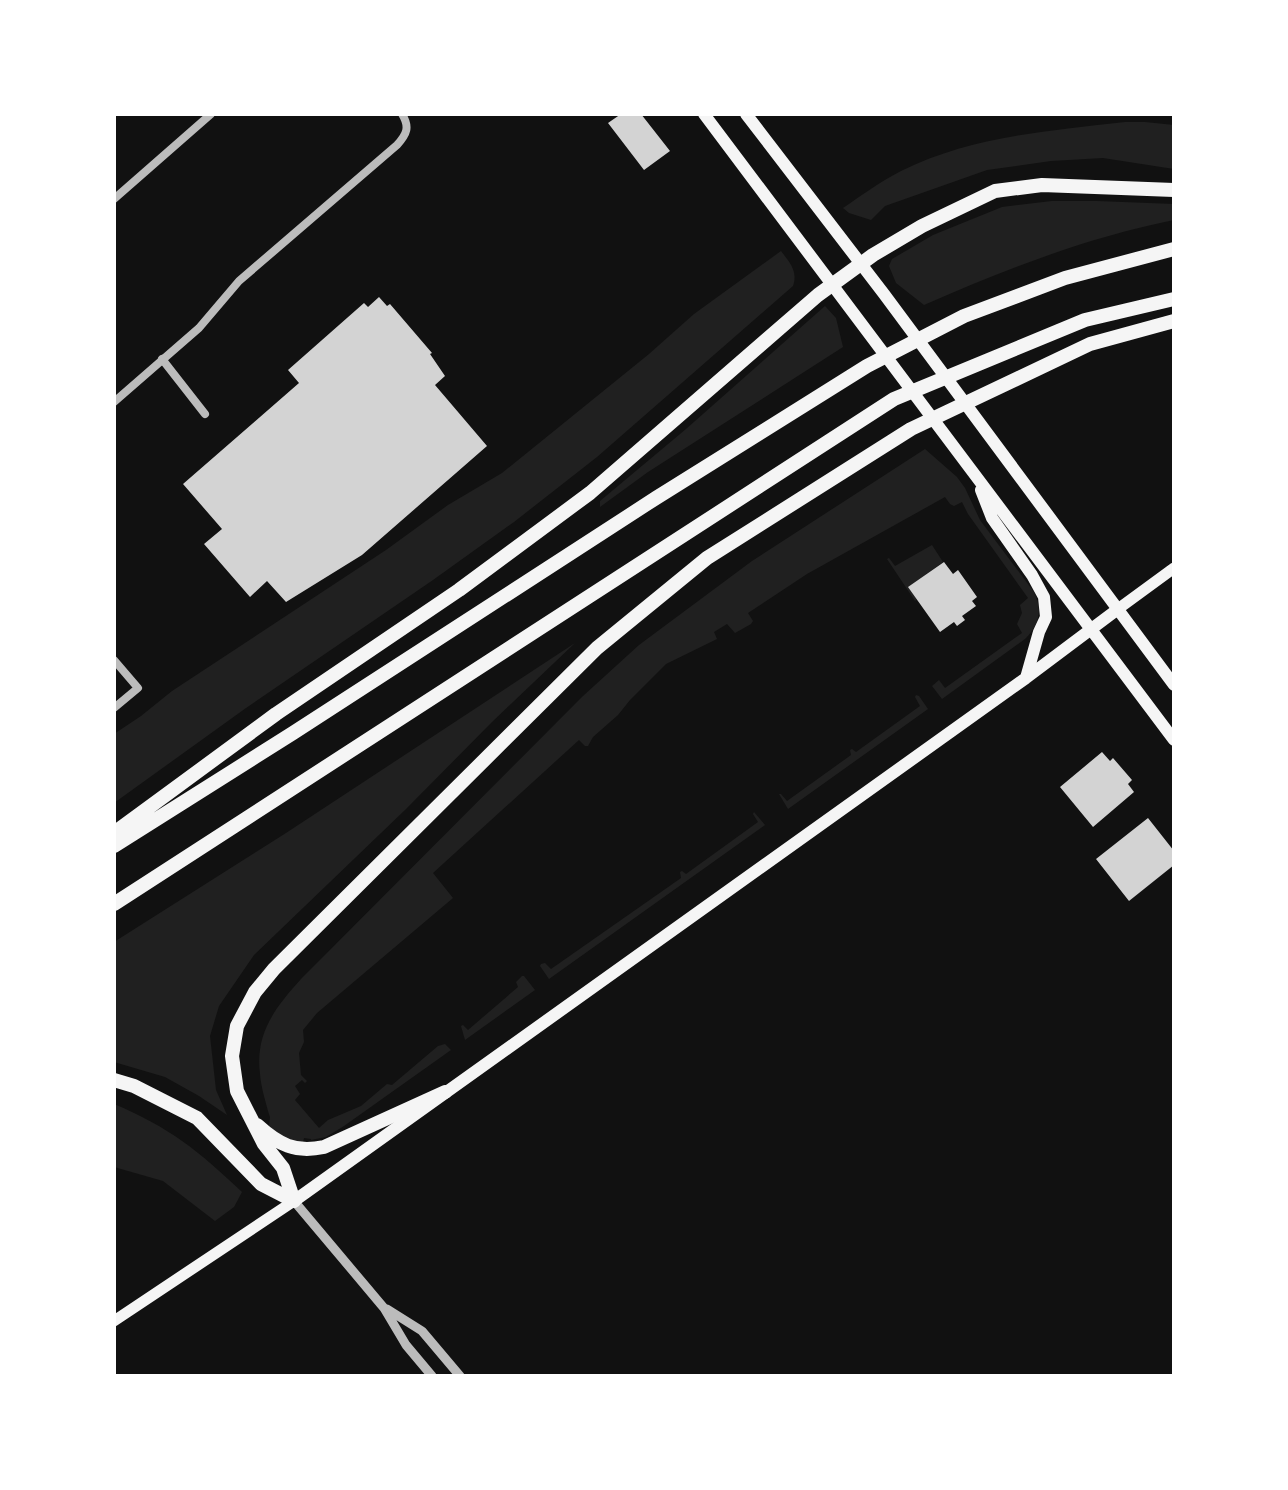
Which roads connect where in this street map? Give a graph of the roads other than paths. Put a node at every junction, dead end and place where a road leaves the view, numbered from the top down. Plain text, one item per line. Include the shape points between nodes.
1 (211, 114) edge
2 (402, 114) edge
3 (704, 114) edge
4 (746, 114) edge
5 (1174, 190) edge
6 (114, 199) edge
7 (1174, 249) edge
8 (860, 263) junction
9 (832, 284) junction
10 (1174, 299) edge
11 (1174, 321) edge
12 (162, 359) junction
13 (114, 402) edge
14 (205, 414) dead end
15 (974, 472) junction
16 (1174, 568) edge
17 (1118, 609) junction
18 (1091, 630) junction
19 (114, 660) edge
20 (1026, 678) junction
21 (1174, 685) edge
22 (114, 708) edge
23 (1174, 740) edge
24 (114, 833) edge
25 (114, 846) edge
26 (114, 904) edge
27 (114, 1080) edge
28 (445, 1092) junction
29 (251, 1120) junction
30 (294, 1201) junction
31 (384, 1308) junction
32 (114, 1321) edge
33 (432, 1376) edge
34 (460, 1376) edge

1 - 6 street
2 - 12 street via 408,128 405,137 239,281 199,328
3 - 9 main road
4 - 8 main road
5 - 8 highway via 1042,185 995,191
7 - 25 highway via 1065,278 964,316 867,366
8 - 9 highway
8 - 17 main road
9 - 15 main road
9 - 24 highway via 590,493
10 - 26 highway via 1085,320 894,399
11 - 29 highway via 1090,344 911,429 707,558 597,648 255,992 237,1026 232,1056 237,1091
12 - 13 street
12 - 14 street
15 - 18 main road
15 - 20 main road via 992,518 1044,597 1046,617
16 - 17 main road
17 - 18 main road
17 - 21 main road
18 - 20 main road
18 - 23 main road
19 - 22 street via 138,688
20 - 28 main road
27 - 30 highway via 197,1118 261,1184
28 - 29 highway via 314,1149 280,1144
28 - 30 main road
29 - 30 highway via 283,1168
30 - 31 street
30 - 32 main road
31 - 33 street
31 - 34 street via 422,1331

